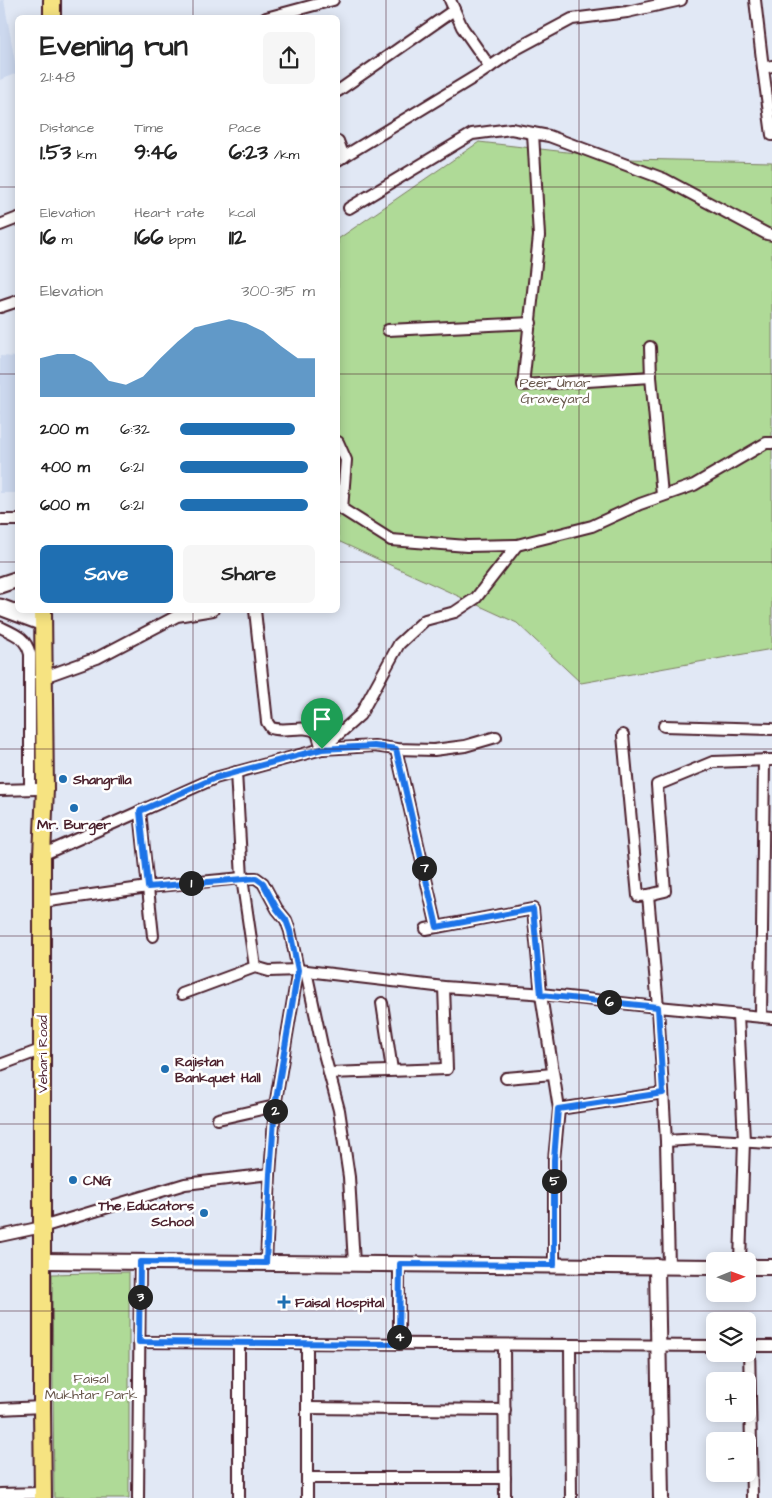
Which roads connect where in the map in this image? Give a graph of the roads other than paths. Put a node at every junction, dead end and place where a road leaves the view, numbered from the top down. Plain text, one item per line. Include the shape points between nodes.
1 (52, 0) edge
2 (287, 0) edge
3 (333, 0) edge
4 (450, 0) edge
5 (681, 0) edge
6 (755, 0) edge
7 (454, 10) junction
8 (291, 14) edge
9 (52, 15) edge
10 (490, 67) junction
11 (768, 67) edge
12 (340, 90) edge
13 (532, 133) junction
14 (772, 134) edge
15 (341, 158) edge
16 (349, 208) dead end
17 (15, 219) edge
18 (0, 225) edge
19 (772, 235) edge
20 (15, 302) edge
21 (0, 307) edge
22 (531, 323) junction
23 (388, 330) dead end
24 (650, 347) dead end
25 (651, 378) junction
26 (772, 443) edge
27 (340, 450) edge
28 (662, 495) junction
29 (0, 520) edge
30 (15, 520) edge
31 (517, 545) junction
32 (15, 580) edge
33 (0, 585) edge
34 (0, 607) edge
35 (15, 610) edge
36 (26, 613) edge
37 (195, 613) edge
38 (255, 613) edge
39 (43, 617) edge
40 (0, 627) edge
41 (44, 677) junction
42 (664, 726) dead end
43 (772, 729) edge
44 (623, 735) dead end
45 (496, 737) dead end
46 (322, 749) junction
47 (396, 749) junction
48 (768, 760) edge
49 (236, 772) junction
50 (38, 789) junction
51 (0, 790) edge
52 (140, 811) junction
53 (42, 855) junction
54 (242, 878) junction
55 (148, 887) junction
56 (648, 895) junction
57 (42, 902) junction
58 (437, 927) junction
59 (426, 929) dead end
60 (153, 936) dead end
61 (255, 967) junction
62 (302, 971) junction
63 (444, 987) junction
64 (182, 994) dead end
65 (541, 995) junction
66 (382, 1003) dead end
67 (658, 1007) junction
68 (738, 1015) junction
69 (761, 1016) junction
70 (772, 1018) edge
71 (43, 1050) junction
72 (0, 1065) edge
73 (392, 1070) junction
74 (329, 1073) junction
75 (553, 1074) junction
76 (506, 1078) dead end
77 (663, 1093) junction
78 (275, 1106) junction
79 (558, 1109) junction
80 (218, 1119) dead end
81 (666, 1141) junction
82 (744, 1141) junction
83 (772, 1143) edge
84 (270, 1174) junction
85 (42, 1227) junction
86 (0, 1236) edge
87 (740, 1252) edge
88 (43, 1261) junction
89 (140, 1262) junction
90 (266, 1263) junction
91 (354, 1264) junction
92 (400, 1264) junction
93 (554, 1265) junction
94 (663, 1266) junction
95 (706, 1267) edge
96 (756, 1267) edge
97 (772, 1267) edge
98 (139, 1342) junction
99 (239, 1343) junction
100 (307, 1343) junction
101 (399, 1344) junction
102 (504, 1344) junction
103 (570, 1345) junction
104 (659, 1345) junction
105 (706, 1346) edge
106 (756, 1346) edge
107 (772, 1346) edge
108 (748, 1362) edge
109 (42, 1407) junction
110 (0, 1408) edge
111 (307, 1408) junction
112 (504, 1410) junction
113 (307, 1478) junction
114 (505, 1478) junction
115 (0, 1494) edge
116 (43, 1496) edge
117 (138, 1498) edge
118 (239, 1498) edge
119 (307, 1498) edge
120 (505, 1498) edge
121 (571, 1498) edge
122 (661, 1498) edge
123 (752, 1498) edge

1 - 9 main road
2 - 8 street
3 - 8 street
4 - 7 street
5 - 10 street via 627,12 572,19
6 - 11 street
7 - 10 street
7 - 12 street
10 - 15 street
11 - 14 street
13 - 16 street via 511,129 472,134
13 - 19 street via 549,136 664,180
13 - 22 street via 539,236
17 - 18 street
20 - 21 street
22 - 23 street
22 - 25 street via 523,385
24 - 25 street
25 - 28 street
26 - 28 street via 766,443 694,485
27 - 31 street via 346,460 342,509 391,540 467,546
28 - 31 street via 592,526
29 - 30 street
31 - 46 street via 476,598 455,612 426,620 399,644 360,715
32 - 33 main road
34 - 35 main road
36 - 39 main road
37 - 41 street via 177,616 98,658
38 - 46 street via 267,722 277,730 311,728 317,732
39 - 41 main road, Vehari Road
40 - 50 street via 28,645
41 - 50 main road, Vehari Road
42 - 43 street
44 - 56 street via 638,896
45 - 47 street via 434,750
46 - 47 street via 374,746
46 - 49 street
47 - 58 street
48 - 56 street via 713,762 657,785 665,891
48 - 69 street
49 - 52 street
49 - 54 street
50 - 51 street
50 - 53 main road, Vehari Road
52 - 53 street
52 - 55 street
53 - 57 main road, Vehari Road
54 - 55 street
54 - 61 street
54 - 62 street via 256,878 263,883 286,920
55 - 57 street
55 - 60 street
56 - 67 street
57 - 71 main road, Vehari Road
58 - 59 street
58 - 65 street via 533,909
61 - 62 street via 268,971
61 - 64 street
62 - 63 street
62 - 74 street
62 - 78 street
63 - 65 street
63 - 73 street via 447,1069
65 - 67 street
65 - 75 street
66 - 73 street
67 - 68 street
67 - 77 street
68 - 69 street
68 - 82 street
69 - 70 street
71 - 72 street
71 - 85 main road, Vehari Road
73 - 74 street
74 - 91 street via 339,1110 349,1176
75 - 76 street
75 - 79 street
77 - 79 street
77 - 81 street
78 - 80 street
78 - 84 street
79 - 93 street via 554,1160
81 - 82 street
81 - 94 street
82 - 83 street
82 - 87 street
84 - 85 street via 185,1184
84 - 90 street
85 - 86 street
85 - 88 main road, Vehari Road
88 - 89 street
88 - 109 main road, Vehari Road
89 - 90 street
89 - 98 street
90 - 91 street
91 - 92 street
92 - 93 street
92 - 101 street
93 - 94 street
94 - 95 street
94 - 104 street
96 - 97 street
98 - 99 street
98 - 117 street
99 - 100 street
99 - 118 street
100 - 101 street
100 - 111 street
101 - 102 street
102 - 103 street
102 - 112 street
103 - 104 street
103 - 121 street
104 - 105 street
104 - 122 street
106 - 107 street
108 - 123 street
109 - 110 street
109 - 116 main road, Vehari Road
111 - 112 street
111 - 113 street
112 - 114 street
113 - 114 street
113 - 119 street
114 - 120 street
115 - 116 street

